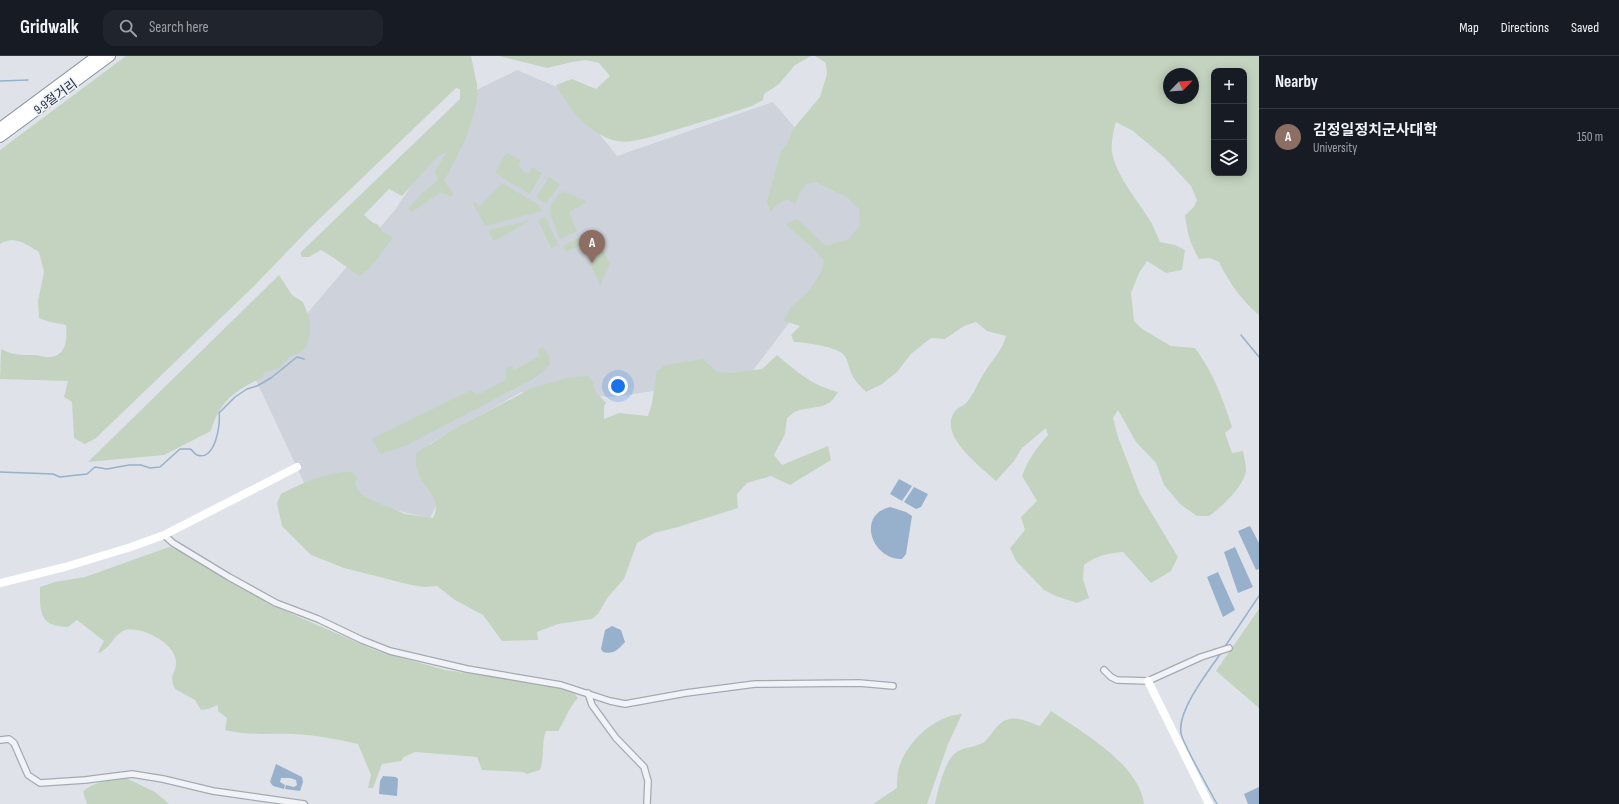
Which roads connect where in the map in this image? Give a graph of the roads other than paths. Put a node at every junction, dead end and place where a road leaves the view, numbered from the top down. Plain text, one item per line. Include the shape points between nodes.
1 (97, 56) edge
2 (110, 56) edge
3 (0, 128) edge
4 (0, 137) edge
5 (297, 467) dead end
6 (164, 535) junction
7 (0, 583) edge
8 (1229, 648) dead end
9 (1104, 670) dead end
10 (1148, 682) junction
11 (893, 686) dead end
12 (588, 693) junction
13 (0, 740) edge
14 (304, 804) edge
15 (647, 804) edge
16 (1209, 804) edge

1 - 3 highway, 9·9절거리
2 - 4 highway, 9·9절거리
5 - 6 street
6 - 7 street via 65,568
6 - 12 street via 229,577 276,603 390,651 467,669 562,685
8 - 10 street via 1201,657
9 - 10 street via 1117,680
10 - 16 street
11 - 12 street via 859,683 755,684 625,704 610,702
12 - 15 street via 592,705 616,738 644,767 648,781
13 - 14 street via 9,739 14,743 28,775 40,783 132,774 213,791

